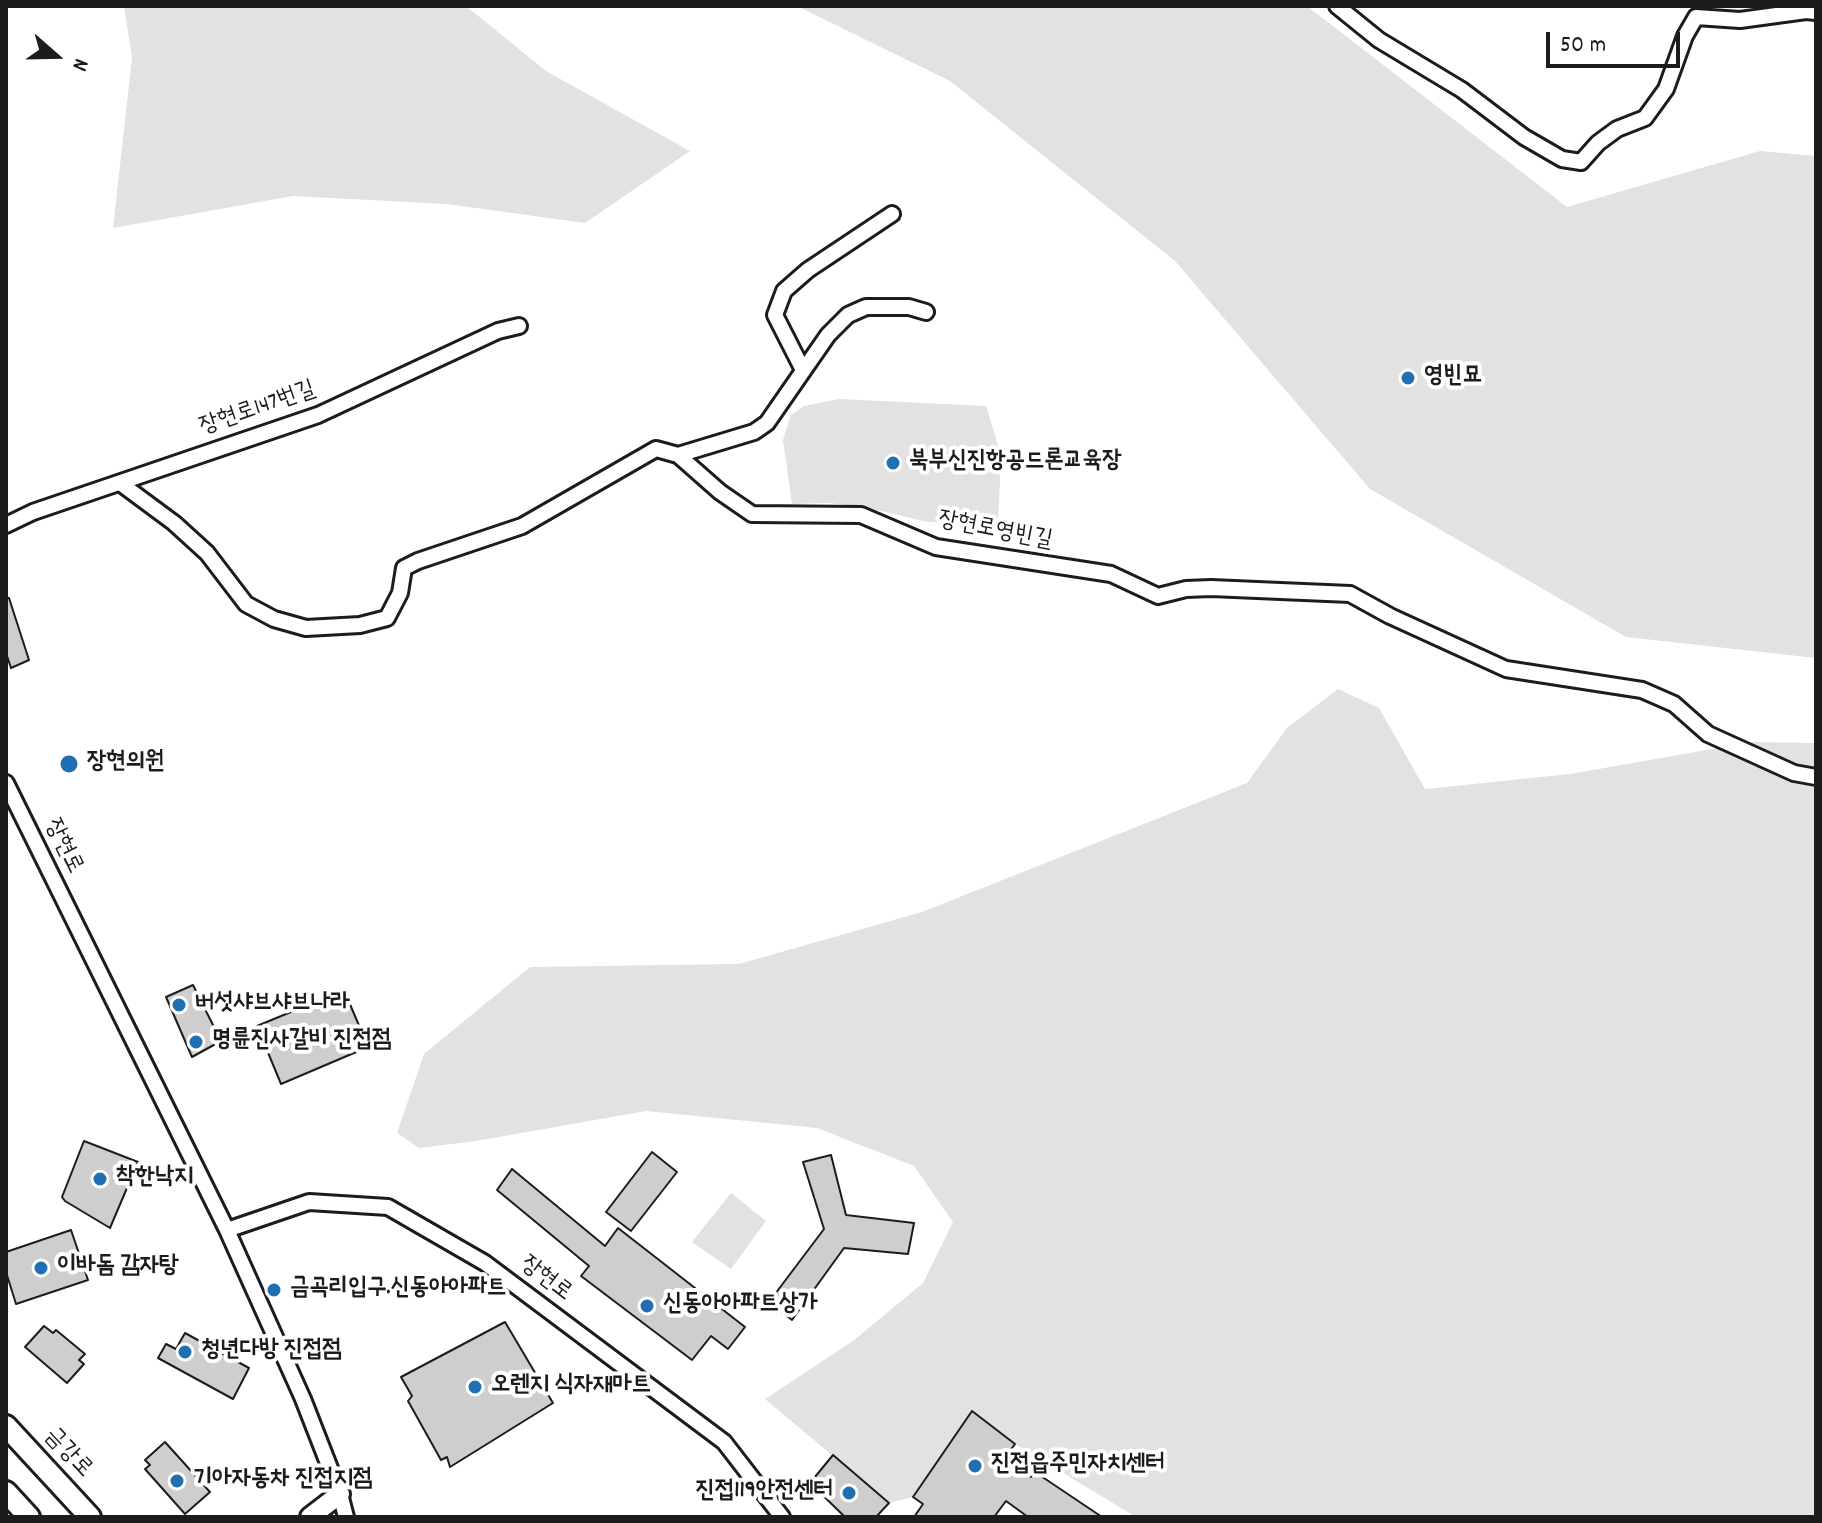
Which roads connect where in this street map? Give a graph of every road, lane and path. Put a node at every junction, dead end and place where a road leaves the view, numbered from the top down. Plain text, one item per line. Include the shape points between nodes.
1 (1337, 6) edge
2 (1816, 12) edge
3 (892, 214) dead end
4 (926, 312) dead end
5 (519, 326) dead end
6 (803, 370) junction
7 (678, 455) junction
8 (120, 483) junction
9 (6, 525) edge
10 (1816, 777) edge
11 (6, 783) edge
12 (227, 1230) junction
13 (6, 1426) edge
14 (6, 1492) edge
15 (340, 1494) junction
16 (29, 1517) edge
17 (90, 1517) edge
18 (310, 1517) edge
19 (346, 1517) edge
20 (782, 1517) edge

1 - 2 street via 1524,137 1562,159 1581,162 1617,129 1645,118 1666,89 1696,17 1740,20
3 - 6 street via 784,291 775,315
4 - 6 street via 866,307 848,315
5 - 8 street, 장현로147번길 via 318,415
6 - 7 street via 767,423 754,432
7 - 8 street via 656,449 522,526 404,568 400,593 387,618 306,628 246,604 207,553
7 - 10 street, 장현로영빈길 via 752,514 861,515 936,547 1111,574 1158,596 1211,588 1350,594 1506,669 1642,690 1674,704 1708,734 1794,773
8 - 9 street, 장현로147번길
11 - 12 street, 장현로
12 - 15 street, 장현로
12 - 20 street, 장현로 via 309,1202 388,1207 485,1263 730,1446
13 - 17 main road, 금강로
14 - 16 main road
15 - 18 street
15 - 19 street, 장현로

